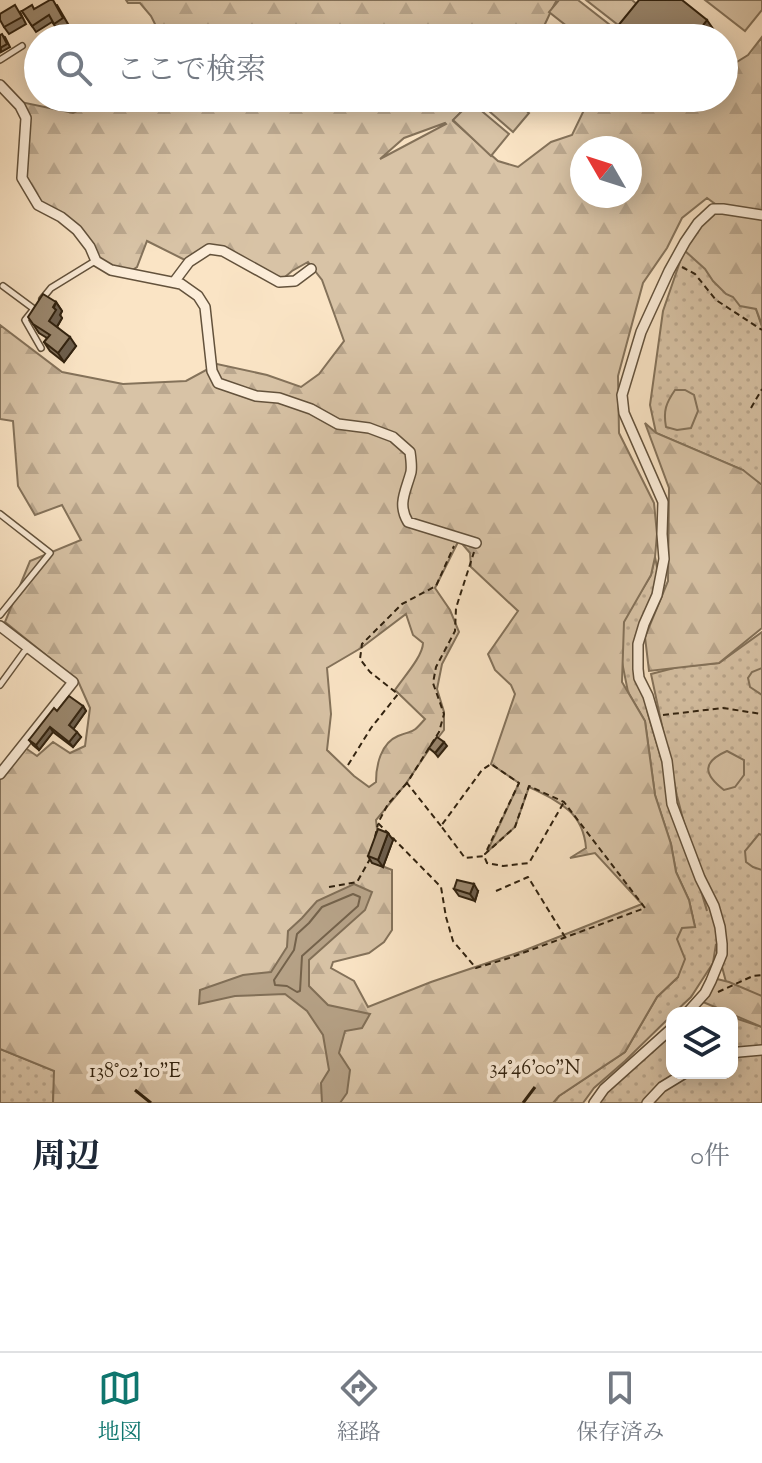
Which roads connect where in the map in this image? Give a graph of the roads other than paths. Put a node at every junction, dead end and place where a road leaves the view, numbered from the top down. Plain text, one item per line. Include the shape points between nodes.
1 (22, 46) dead end
2 (0, 60) edge
3 (0, 85) edge
4 (762, 215) edge
5 (96, 261) junction
6 (311, 269) dead end
7 (174, 282) junction
8 (3, 286) dead end
9 (34, 309) junction
10 (41, 348) edge
11 (0, 514) edge
12 (476, 543) road end
13 (0, 615) edge
14 (0, 626) edge
15 (29, 648) junction
16 (0, 685) edge
17 (0, 774) edge
18 (693, 1007) edge
19 (666, 1033) edge
20 (762, 1050) edge
21 (738, 1052) edge
22 (675, 1079) edge
23 (594, 1103) edge
24 (647, 1103) edge

1 - 2 lane
3 - 5 street via 26,118 22,178 38,205 77,230
4 - 18 street via 713,209 691,232 641,332 622,395 624,413 663,502 664,559 638,644 639,678 667,761 672,804 720,927 722,954
5 - 7 street via 111,270
5 - 9 lane via 51,288
6 - 7 street via 295,281 279,282 223,251 209,249 189,262
7 - 12 street via 198,296 205,307 218,383 393,437 410,452 412,469 402,495 408,522
8 - 9 lane
9 - 10 lane via 25,320
11 - 13 lane via 50,553
14 - 15 street
15 - 16 lane
15 - 17 street via 73,682
19 - 23 street
20 - 21 street
22 - 24 street

